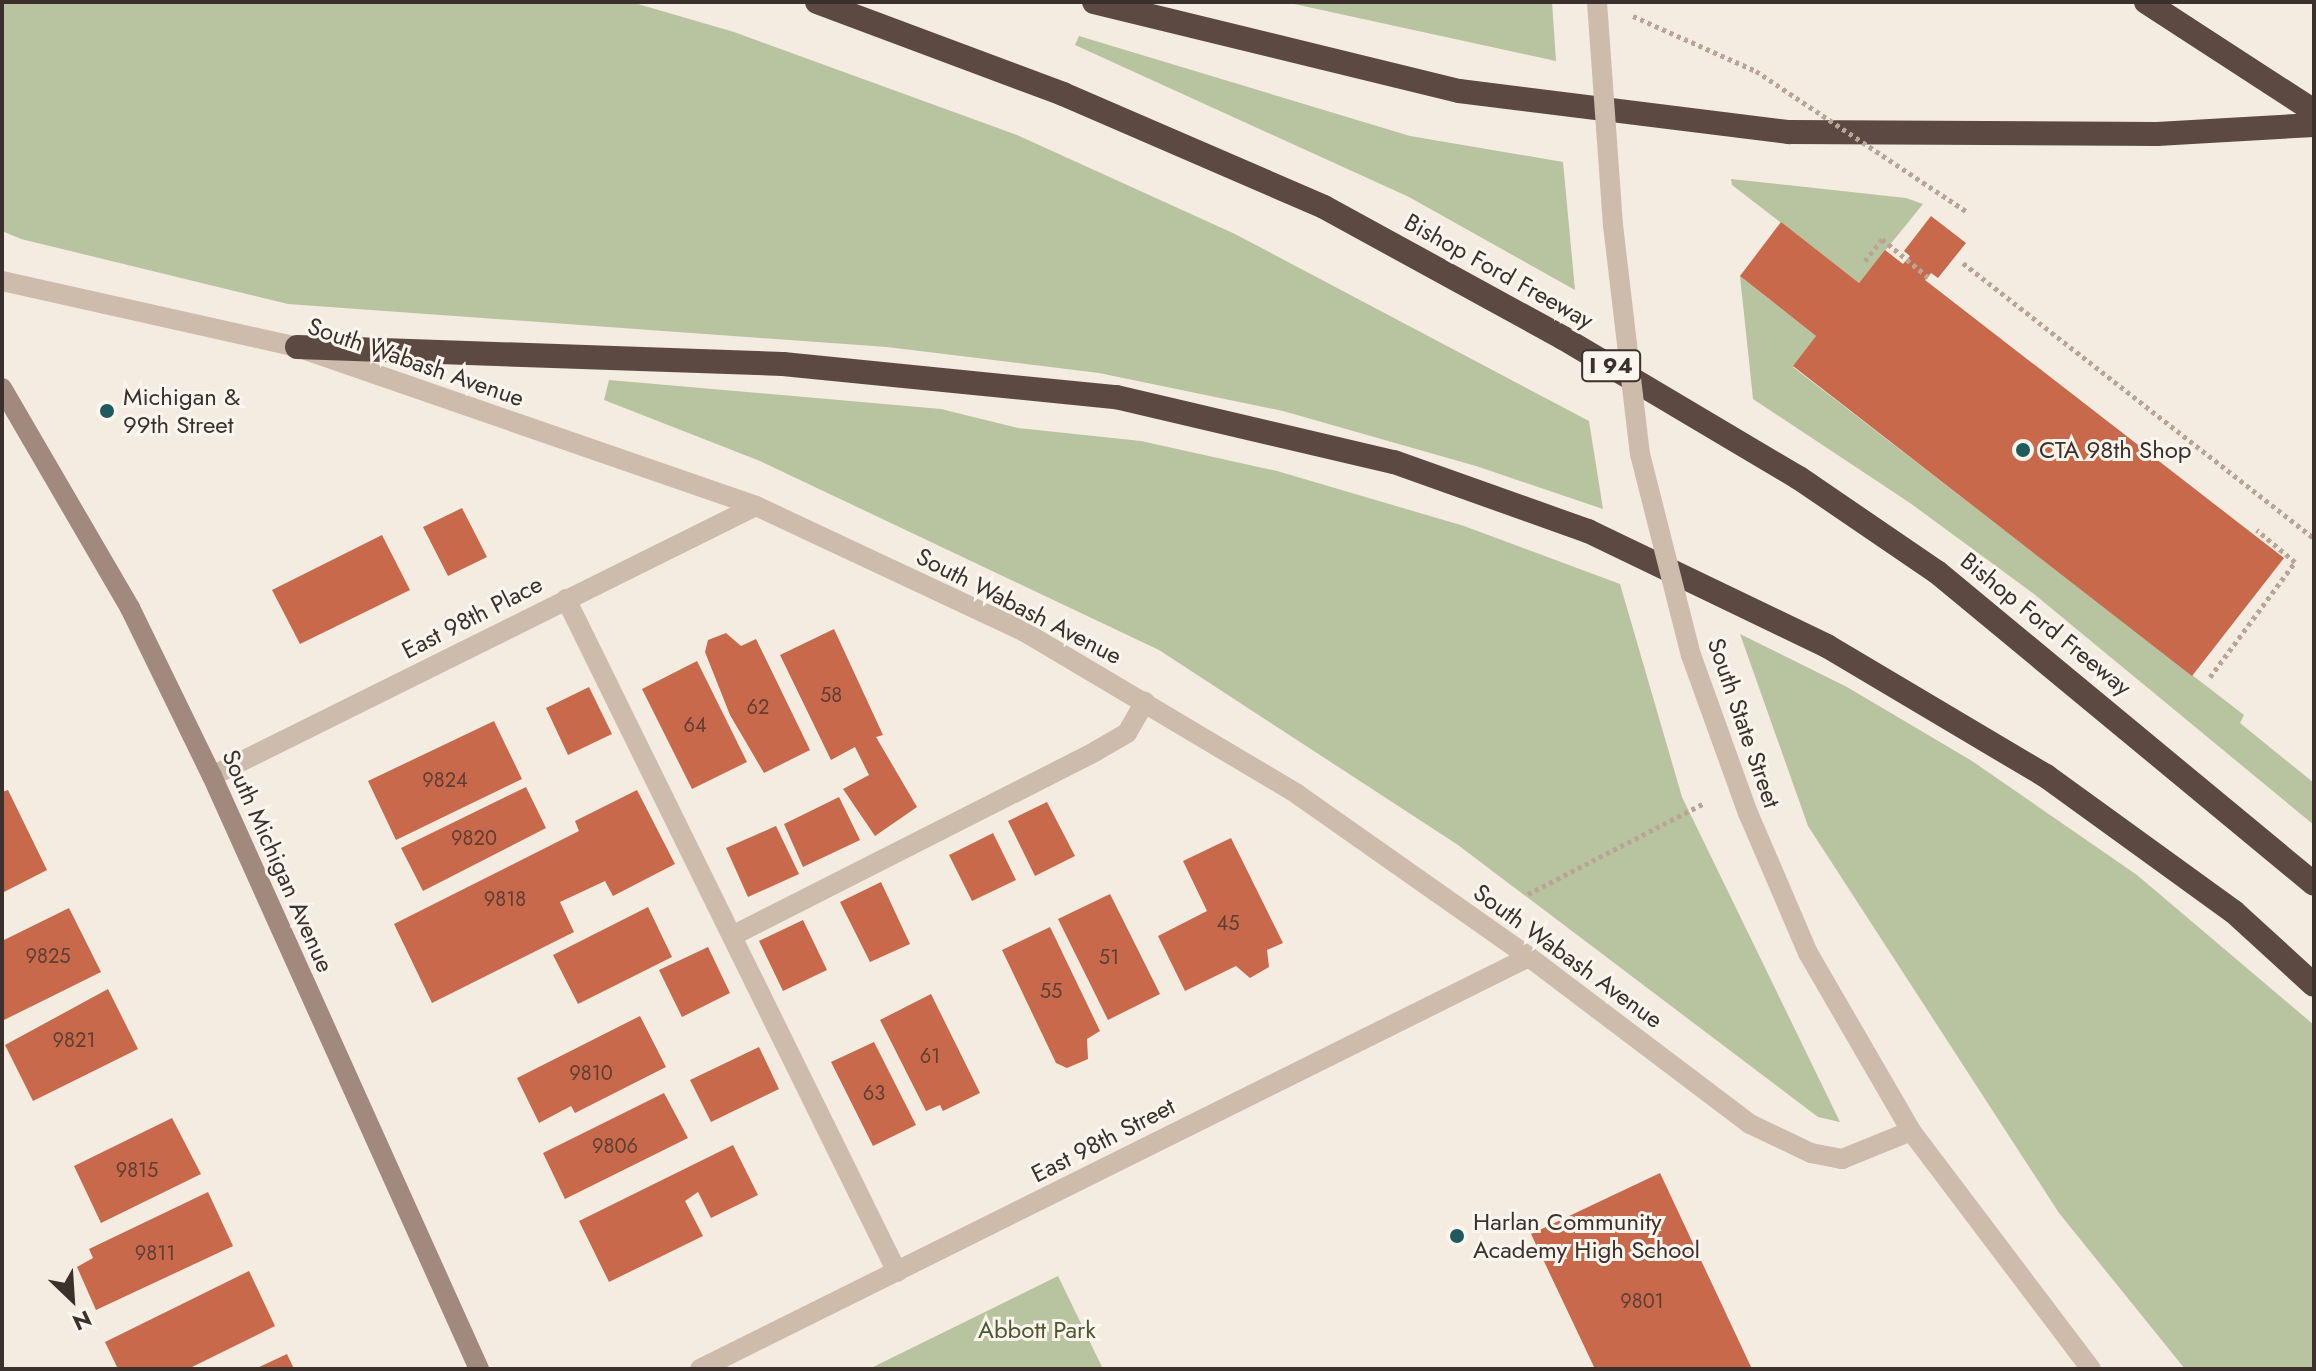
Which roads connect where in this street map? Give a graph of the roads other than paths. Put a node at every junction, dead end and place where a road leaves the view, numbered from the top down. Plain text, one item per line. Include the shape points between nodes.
1 (817, 2) edge
2 (1094, 2) edge
3 (1597, 2) edge
4 (2146, 2) edge
5 (2314, 111) edge
6 (2314, 125) edge
7 (2, 281) edge
8 (297, 347) junction
9 (2, 388) edge
10 (756, 506) junction
11 (566, 599) junction
12 (1145, 702) junction
13 (212, 776) junction
14 (2314, 884) edge
15 (732, 936) junction
16 (1529, 957) junction
17 (2314, 985) edge
18 (1911, 1131) junction
19 (897, 1272) junction
20 (479, 1369) edge
21 (700, 1369) edge
22 (2091, 1369) edge

1 - 14 highway, Bishop Ford Freeway / I 94 via 1063,94 1324,207 1563,338 1799,478 1937,572
2 - 6 highway via 1459,91 1789,132 2157,134
3 - 18 street, South State Street, bridge via 1613,225 1640,454 1691,655 1748,813 1808,953
4 - 5 highway
7 - 8 street, South Wabash Avenue
8 - 10 street, South Wabash Avenue
8 - 17 highway via 783,364 1116,397 1394,462 1588,531 1827,646 2046,776 2234,912
9 - 13 main road, South Michigan Avenue via 130,608
10 - 11 street, East 98th Place
10 - 12 street, South Wabash Avenue via 1023,631
11 - 13 street, East 98th Place
11 - 15 street
12 - 15 street via 1127,733 1096,751
12 - 16 street, South Wabash Avenue via 1297,794
13 - 20 main road, South Michigan Avenue
15 - 19 street
16 - 18 street, South Wabash Avenue via 1750,1124 1811,1153 1842,1159
16 - 19 street, East 98th Street
18 - 22 street, South State Street
19 - 21 street, East 98th Street

